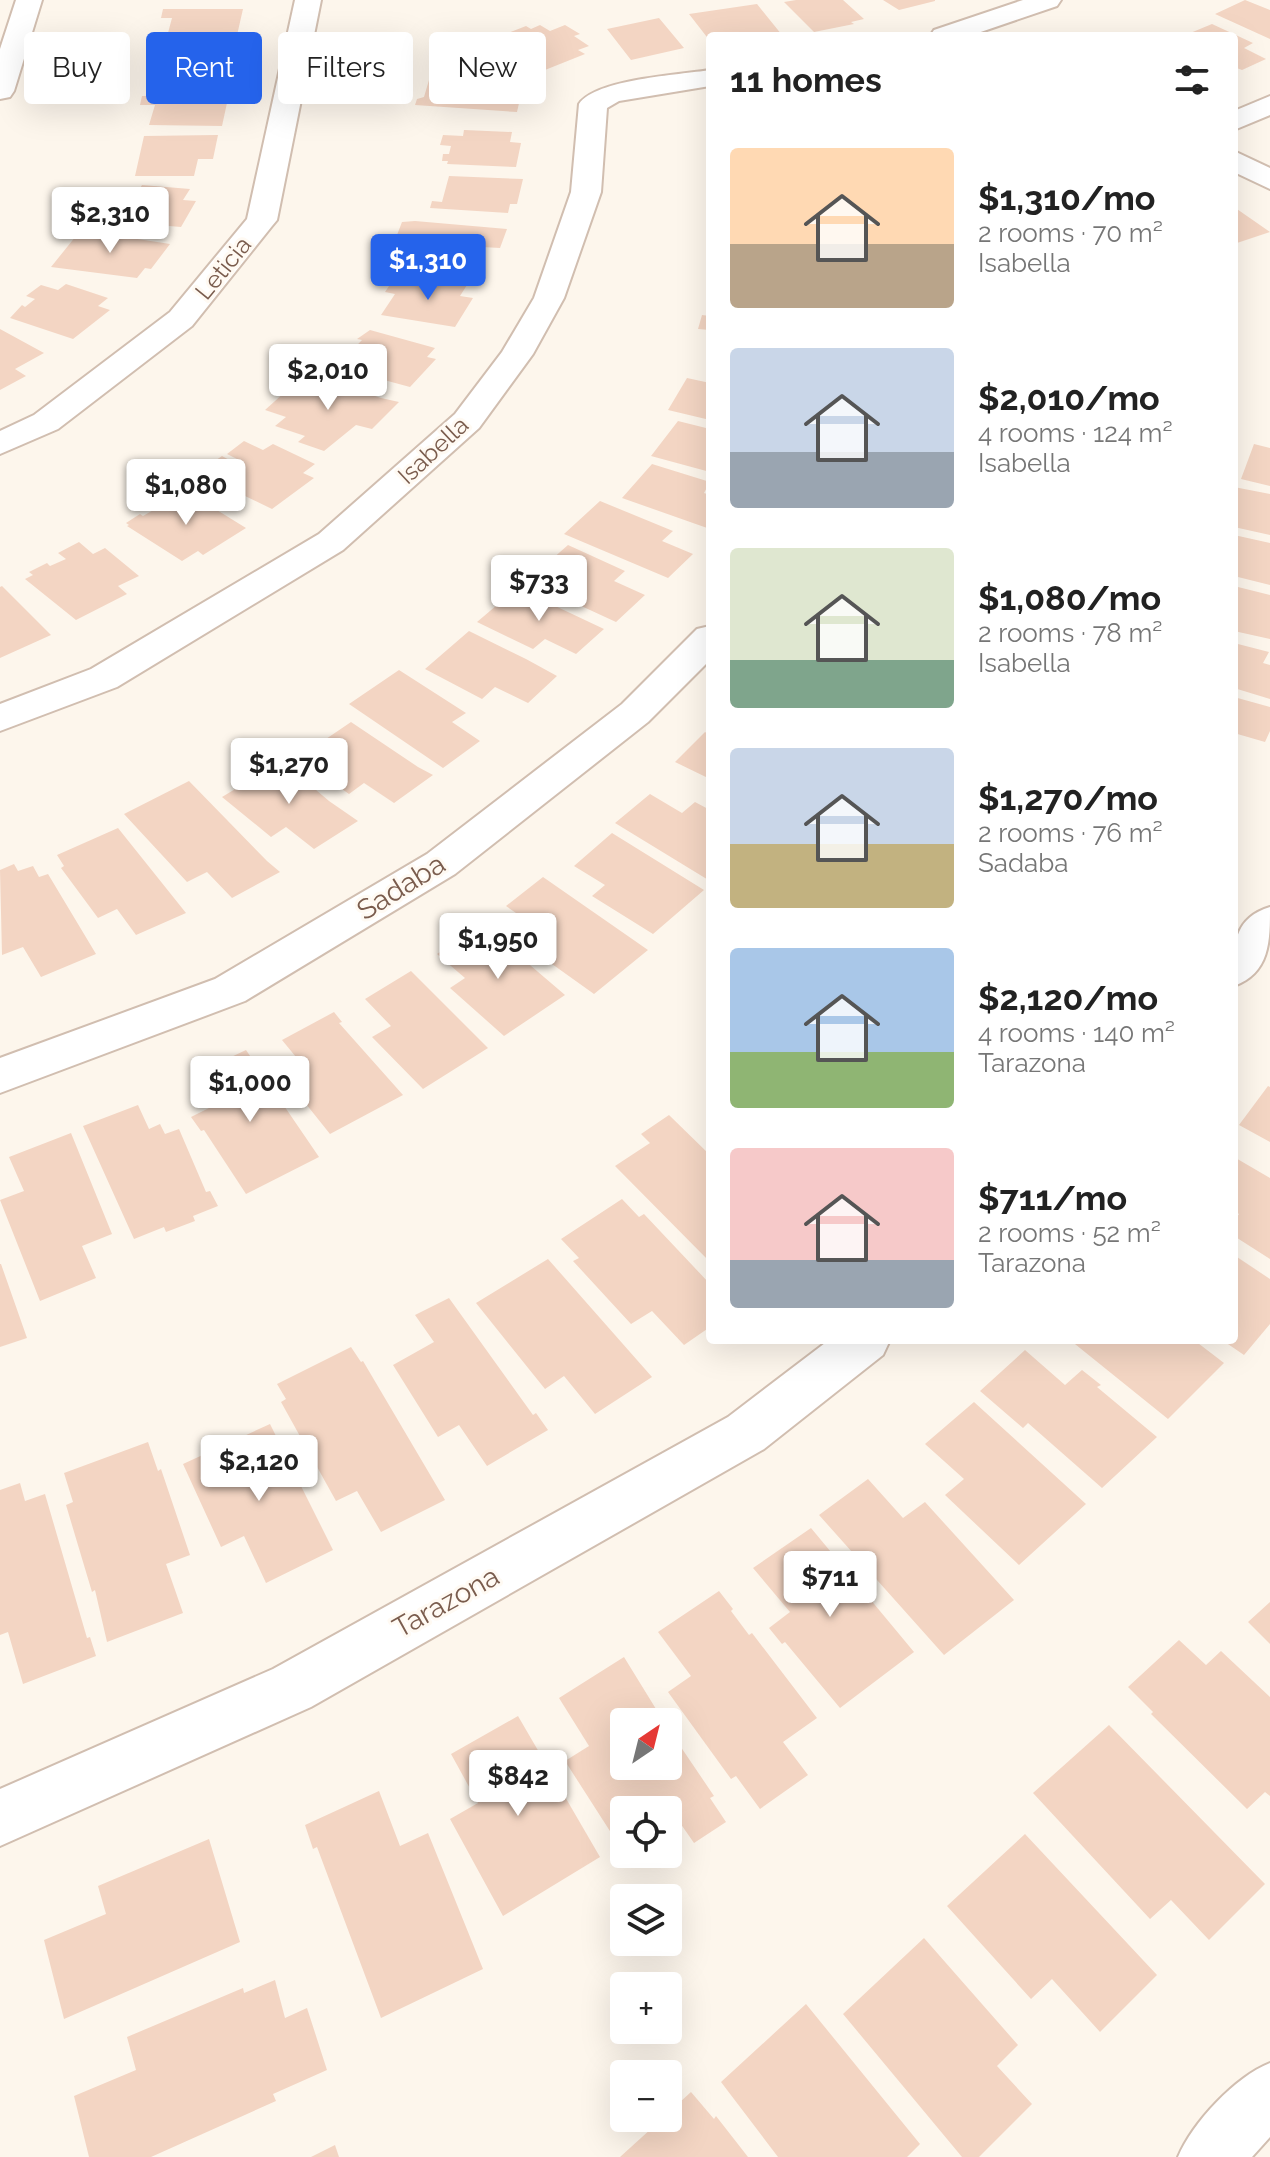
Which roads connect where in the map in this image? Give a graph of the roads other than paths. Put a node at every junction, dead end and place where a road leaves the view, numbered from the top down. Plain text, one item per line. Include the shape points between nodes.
1 (29, 0) edge
2 (308, 0) edge
3 (1048, 0) edge
4 (955, 32) edge
5 (706, 79) edge
6 (0, 91) edge
7 (1270, 104) edge
8 (1238, 120) edge
9 (1238, 162) edge
10 (1270, 180) edge
11 (0, 444) edge
12 (706, 642) edge
13 (0, 718) edge
14 (1270, 922) edge
15 (1238, 965) edge
16 (0, 1076) edge
17 (861, 1344) edge
18 (0, 1818) edge
19 (1270, 2093) edge
20 (1209, 2157) edge

1 - 6 street
2 - 11 street, Leticia via 262,220 181,319 46,422
3 - 4 street
5 - 13 street, Isabella via 612,94 593,104 586,192 549,298 517,354 467,421 331,542 104,678
7 - 8 street
9 - 10 street
12 - 16 street, Sadaba via 635,713 441,864 230,990
14 - 15 street
17 - 18 street, Tarazona via 746,1433 292,1688
19 - 20 street

